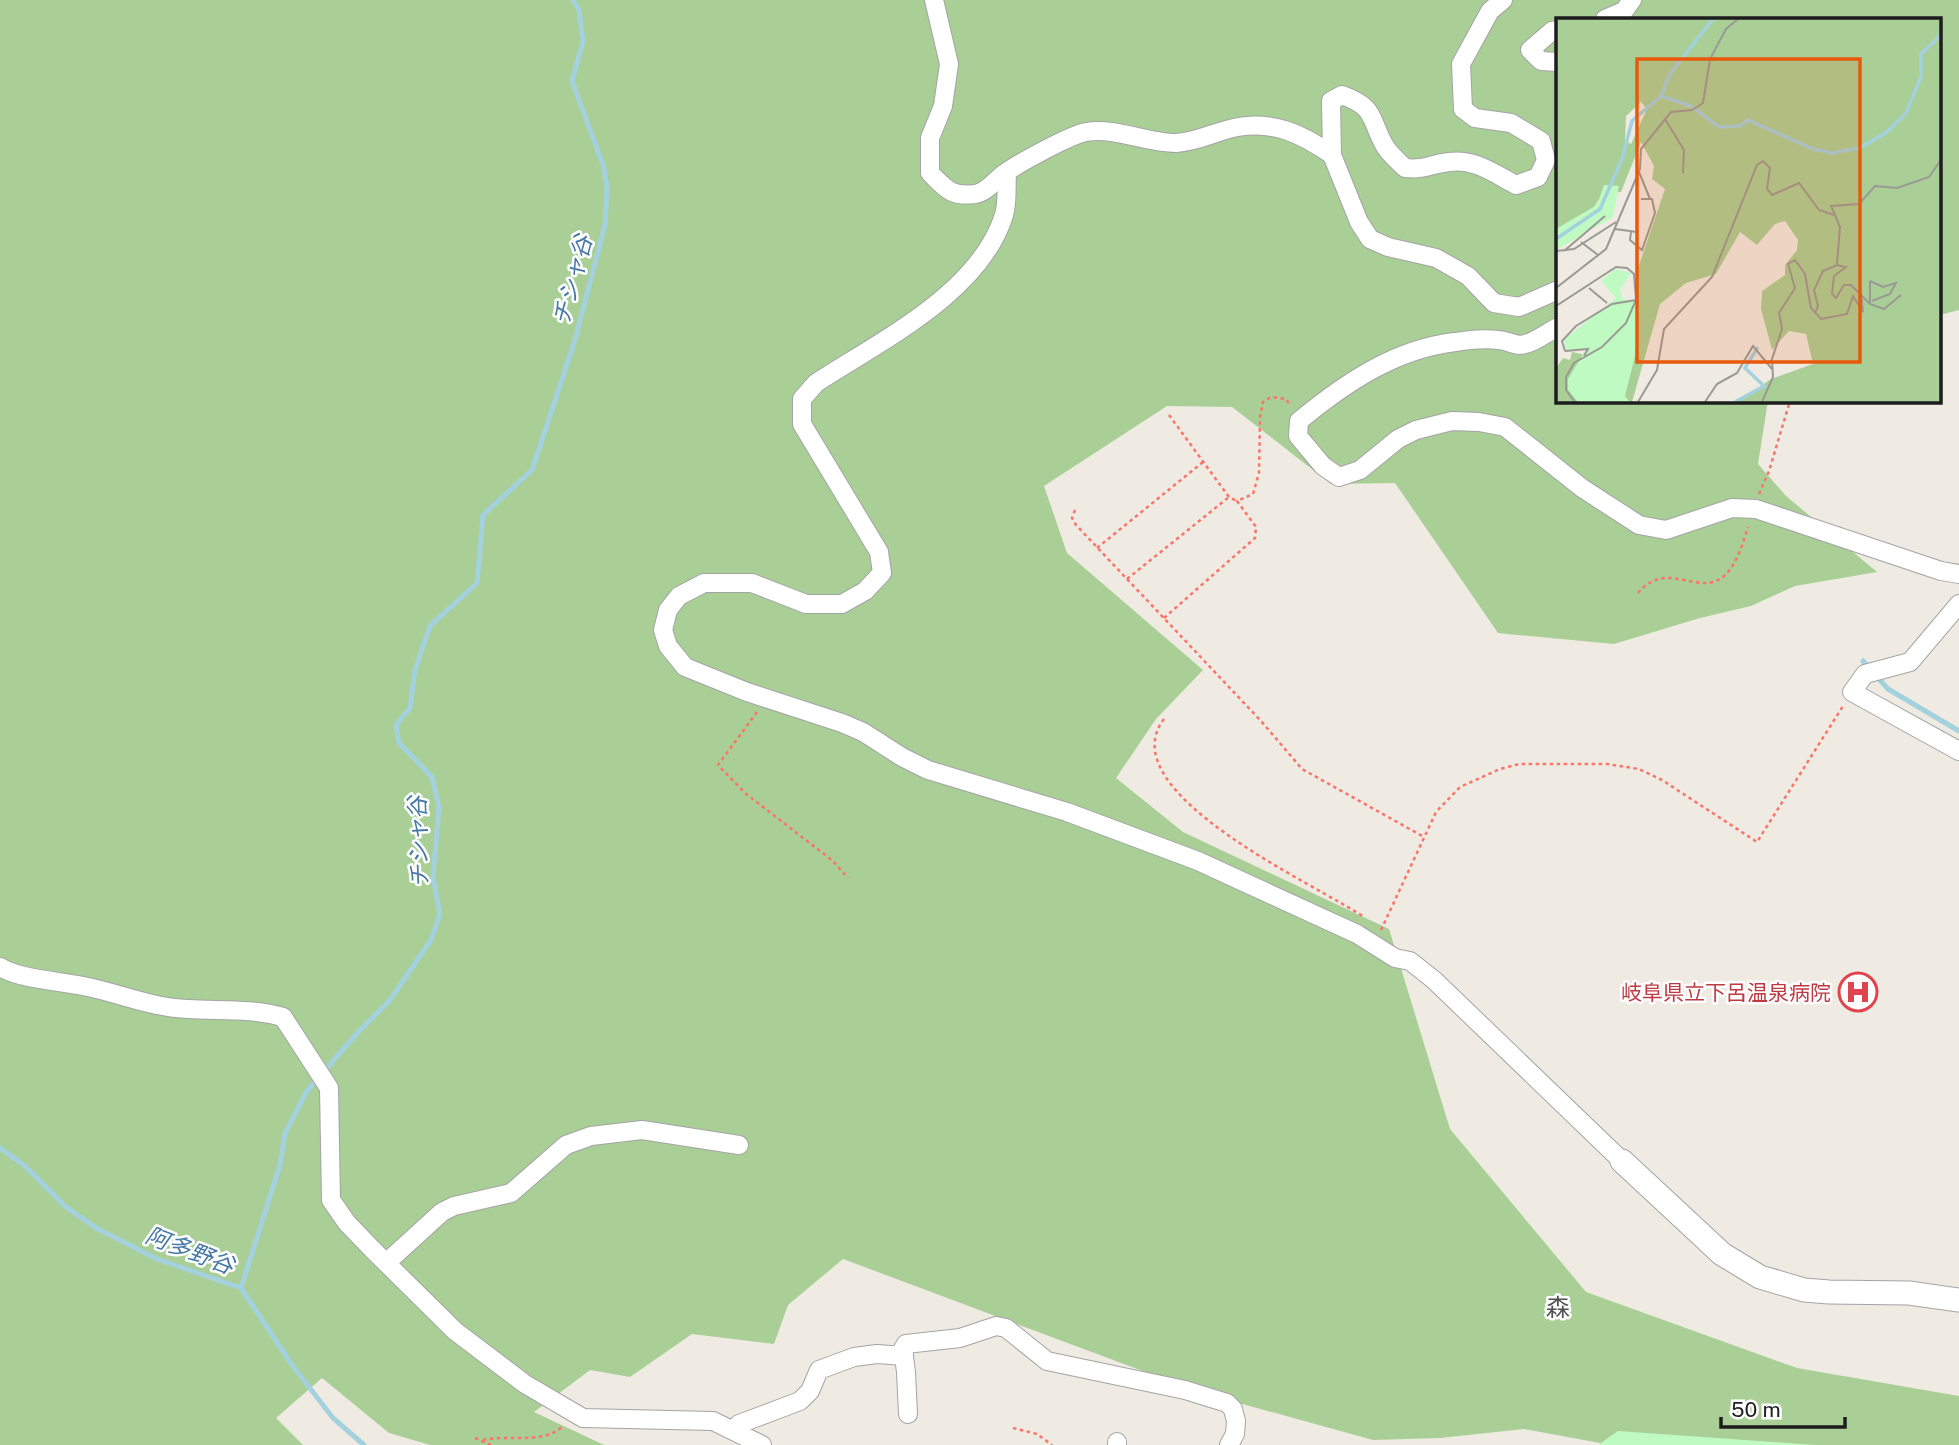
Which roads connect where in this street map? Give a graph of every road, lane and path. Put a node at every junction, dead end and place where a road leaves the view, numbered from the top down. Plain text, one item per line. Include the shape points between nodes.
1 (934, 0) edge
2 (1503, 0) edge
3 (1632, 0) edge
4 (1607, 18) edge
5 (1556, 30) edge
6 (1556, 62) edge
7 (1332, 155) junction
8 (1006, 172) junction
9 (1556, 291) edge
10 (1556, 328) edge
11 (1169, 415) dead end
12 (1299, 421) junction
13 (1203, 462) junction
14 (1230, 497) junction
15 (1237, 501) junction
16 (1075, 510) dead end
17 (1097, 548) junction
18 (1959, 574) edge
19 (1127, 579) junction
20 (1959, 604) edge
21 (1164, 618) junction
22 (1852, 692) junction
23 (767, 699) junction
24 (1164, 719) dead end
25 (1959, 751) edge
26 (1424, 838) junction
27 (848, 878) dead end
28 (1370, 922) dead end
29 (1388, 937) dead end
30 (0, 967) edge
31 (739, 1145) dead end
32 (1622, 1161) joint
33 (386, 1263) junction
34 (1959, 1300) edge
35 (904, 1356) junction
36 (574, 1412) junction
37 (908, 1413) dead end
38 (1013, 1428) dead end
39 (733, 1430) junction
40 (475, 1438) dead end
41 (483, 1440) junction
42 (491, 1445) edge
43 (762, 1445) edge
44 (1052, 1445) edge
45 (1229, 1445) edge

1 - 8 street via 949,64 943,106 930,138 930,173 947,191 979,194
2 - 7 street via 1490,11 1461,64 1463,109 1475,118 1511,123 1541,141 1546,160 1538,177 1516,185 1472,162 1405,168 1387,149 1367,107 1342,95 1331,101
3 - 4 street via 1624,11
5 - 6 street via 1530,50 1541,61
7 - 8 street via 1306,137 1278,127 1238,127 1174,143 1086,132
7 - 9 street via 1370,239 1436,258 1468,276 1494,303 1519,307
8 - 23 street via 1005,213 975,267 944,300 816,383 802,399 802,424 879,552 883,573 865,591 842,604 806,604 752,583 704,583 679,596 668,610 663,630 668,646 685,667
10 - 12 street via 1520,345 1481,339 1452,342 1390,359
11 - 13 path
12 - 15 path via 1286,399 1271,397 1263,402 1259,473 1253,494
12 - 18 street via 1298,436 1323,466 1339,477 1360,470 1416,430 1452,421 1479,422 1504,427 1582,488 1639,525 1666,530 1732,508 1756,509
13 - 14 path
13 - 17 path
14 - 15 path
14 - 19 path
15 - 21 path via 1256,527 1255,538
16 - 17 path via 1072,518 1076,525
17 - 19 path
19 - 21 path
20 - 22 street via 1910,662 1865,674
21 - 26 path via 1302,769
22 - 25 street
22 - 26 path via 1757,842 1662,780 1639,769 1607,764 1519,764 1500,769 1449,797
23 - 27 path via 718,765
23 - 32 street via 852,727 928,770 1067,812 1198,861 1357,934 1395,958 1410,961
24 - 28 path via 1154,734 1153,750 1177,792 1232,838
26 - 29 path via 1381,929
30 - 33 street via 171,1007 261,1010 283,1017 326,1081 331,1101 331,1200
31 - 33 street via 642,1130 591,1136 566,1145 511,1193 442,1212
32 - 34 street via 1722,1254 1760,1277 1804,1290 1909,1293
33 - 36 street via 465,1339 525,1384
35 - 37 street
35 - 39 street via 854,1357 818,1370 810,1391 800,1401
35 - 45 street via 906,1343 1006,1328 1047,1361 1227,1403 1236,1421
36 - 39 street via 583,1418 713,1421
36 - 41 path via 551,1435
38 - 44 path via 1037,1434
39 - 43 street
40 - 41 path
41 - 42 path

